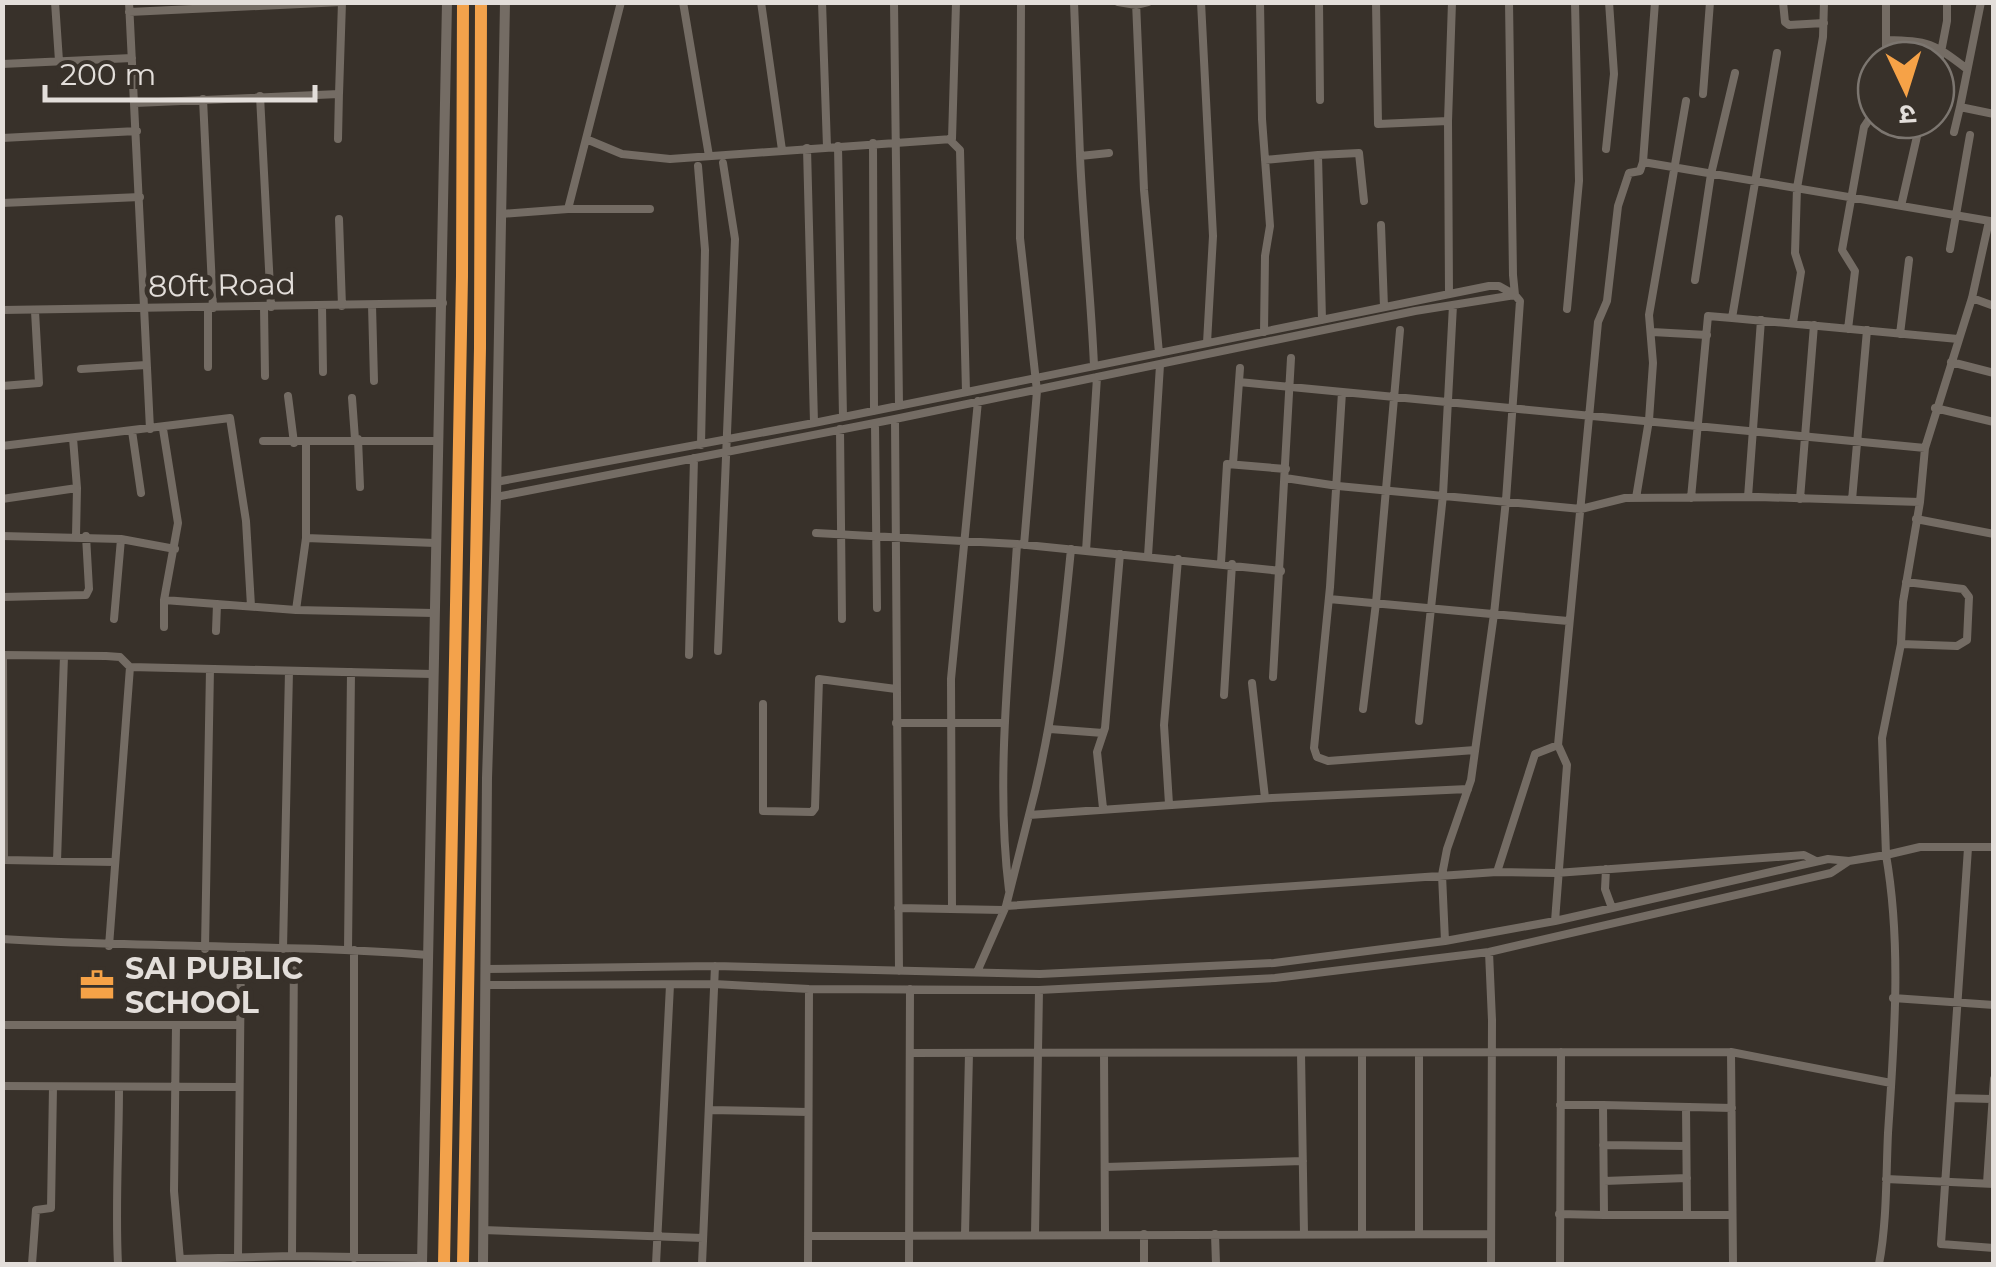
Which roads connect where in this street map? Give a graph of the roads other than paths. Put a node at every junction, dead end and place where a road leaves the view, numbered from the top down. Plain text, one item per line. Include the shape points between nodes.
1 (55, 2) edge
2 (342, 2) edge
3 (447, 2) edge
4 (462, 2) edge
5 (481, 2) edge
6 (504, 2) edge
7 (621, 2) edge
8 (683, 2) edge
9 (761, 2) edge
10 (822, 2) edge
11 (894, 2) edge
12 (956, 2) edge
13 (1021, 2) edge
14 (1074, 2) edge
15 (1118, 2) edge
16 (1148, 2) edge
17 (1201, 2) edge
18 (1260, 2) edge
19 (1319, 2) edge
20 (1376, 2) edge
21 (1452, 2) edge
22 (1508, 2) edge
23 (1575, 2) edge
24 (1609, 2) edge
25 (1655, 2) edge
26 (1710, 2) edge
27 (1783, 2) edge
28 (1824, 2) edge
29 (1886, 2) edge
30 (1947, 2) edge
31 (1981, 2) edge
32 (303, 3) edge
33 (1136, 4) edge
34 (229, 5) edge
35 (129, 7) edge
36 (1824, 22) junction
37 (1886, 40) edge
38 (1943, 40) edge
39 (1776, 53) dead end
40 (132, 58) junction
41 (1956, 60) edge
42 (58, 61) junction
43 (2, 64) edge
44 (1967, 69) junction
45 (1735, 73) dead end
46 (340, 92) junction
47 (1704, 94) dead end
48 (260, 96) junction
49 (202, 99) junction
50 (1320, 100) dead end
51 (1686, 101) dead end
52 (135, 103) junction
53 (1960, 107) junction
54 (1994, 114) edge
55 (1448, 121) junction
56 (1956, 124) edge
57 (137, 132) junction
58 (1970, 135) dead end
59 (2, 138) edge
60 (338, 138) dead end
61 (586, 139) junction
62 (948, 140) junction
63 (1862, 140) edge
64 (1916, 140) edge
65 (896, 142) junction
66 (873, 143) junction
67 (827, 146) junction
68 (838, 146) junction
69 (807, 148) junction
70 (782, 150) junction
71 (1606, 150) dead end
72 (1109, 153) dead end
73 (1318, 155) junction
74 (709, 156) junction
75 (1080, 156) junction
76 (1265, 160) junction
77 (1644, 162) junction
78 (723, 163) dead end
79 (698, 166) dead end
80 (1676, 168) junction
81 (1711, 174) junction
82 (1754, 181) junction
83 (1797, 188) junction
84 (140, 197) junction
85 (1852, 198) junction
86 (1364, 201) dead end
87 (2, 203) edge
88 (1901, 206) junction
89 (897, 208) junction
90 (568, 209) junction
91 (650, 209) dead end
92 (873, 209) junction
93 (501, 214) junction
94 (1956, 216) junction
95 (340, 219) dead end
96 (1991, 220) edge
97 (1380, 225) dead end
98 (898, 246) junction
99 (873, 247) junction
100 (1950, 249) dead end
101 (1909, 260) dead end
102 (1695, 280) dead end
103 (1449, 294) junction
104 (1515, 295) junction
105 (874, 298) junction
106 (1972, 298) junction
107 (898, 299) junction
108 (443, 303) junction
109 (372, 304) junction
110 (1453, 304) junction
111 (322, 306) junction
112 (342, 306) junction
113 (1994, 306) edge
114 (268, 307) junction
115 (1384, 307) junction
116 (210, 308) junction
117 (142, 309) junction
118 (1566, 309) dead end
119 (2, 311) edge
120 (36, 312) junction
121 (1732, 318) junction
122 (1322, 320) junction
123 (1761, 320) junction
124 (1793, 324) junction
125 (1814, 326) junction
126 (1848, 328) junction
127 (1400, 330) dead end
128 (1867, 330) junction
129 (1264, 332) junction
130 (1652, 332) junction
131 (1900, 334) junction
132 (1707, 335) junction
133 (1958, 339) junction
134 (898, 341) junction
135 (874, 342) junction
136 (1207, 343) junction
137 (1159, 353) junction
138 (1291, 358) dead end
139 (1951, 362) junction
140 (146, 365) junction
141 (1160, 365) junction
142 (1094, 366) junction
143 (208, 367) dead end
144 (81, 368) dead end
145 (1240, 368) dead end
146 (324, 372) dead end
147 (1994, 373) edge
148 (266, 376) dead end
149 (1034, 377) junction
150 (1097, 378) junction
151 (374, 381) dead end
152 (1239, 382) junction
153 (39, 384) junction
154 (2, 386) edge
155 (1288, 387) junction
156 (1037, 390) junction
157 (966, 392) junction
158 (1342, 392) junction
159 (40, 395) dead end
160 (288, 396) dead end
161 (1394, 396) junction
162 (352, 398) dead end
163 (1448, 401) junction
164 (978, 402) junction
165 (899, 406) junction
166 (1513, 406) junction
167 (1935, 408) junction
168 (874, 411) junction
169 (1588, 414) junction
170 (843, 417) junction
171 (894, 420) junction
172 (1649, 420) junction
173 (1994, 422) edge
174 (814, 423) junction
175 (875, 423) junction
176 (1698, 425) junction
177 (150, 429) junction
178 (163, 429) junction
179 (840, 429) junction
180 (132, 431) junction
181 (1752, 431) junction
182 (1803, 436) junction
183 (73, 438) junction
184 (357, 439) junction
185 (725, 440) junction
186 (263, 441) dead end
187 (306, 441) junction
188 (437, 441) junction
189 (294, 442) junction
190 (1856, 442) junction
191 (701, 444) junction
192 (2, 446) edge
193 (1925, 448) junction
194 (725, 451) junction
195 (694, 458) junction
196 (1232, 464) junction
197 (1286, 473) junction
198 (496, 482) junction
199 (1338, 486) junction
200 (360, 487) dead end
201 (78, 488) junction
202 (1386, 490) junction
203 (142, 492) dead end
204 (1442, 495) junction
205 (496, 497) junction
206 (1636, 498) junction
207 (1691, 498) junction
208 (1748, 498) junction
209 (2, 499) edge
210 (1800, 499) junction
211 (1506, 500) junction
212 (1852, 500) junction
213 (1920, 502) junction
214 (1581, 509) junction
215 (1916, 519) junction
216 (816, 533) dead end
217 (841, 534) junction
218 (876, 534) junction
219 (1994, 534) edge
220 (895, 535) junction
221 (2, 536) edge
222 (76, 536) junction
223 (86, 536) junction
224 (121, 538) junction
225 (306, 538) junction
226 (965, 540) junction
227 (434, 542) junction
228 (1020, 544) junction
229 (175, 548) junction
230 (1071, 549) junction
231 (1086, 550) junction
232 (1120, 554) junction
233 (1148, 556) junction
234 (1178, 559) junction
235 (1221, 563) junction
236 (1232, 564) junction
237 (1281, 571) junction
238 (1906, 582) junction
239 (2, 597) edge
240 (1329, 598) junction
241 (164, 600) junction
242 (1376, 603) junction
243 (217, 604) junction
244 (251, 606) junction
245 (877, 608) dead end
246 (1432, 608) junction
247 (296, 610) junction
248 (434, 612) junction
249 (1494, 614) junction
250 (114, 619) dead end
251 (842, 619) dead end
252 (1568, 621) junction
253 (164, 627) dead end
254 (216, 631) dead end
255 (1901, 644) junction
256 (718, 652) dead end
257 (689, 654) dead end
258 (3, 655) edge
259 (64, 656) junction
260 (130, 667) junction
261 (210, 669) junction
262 (288, 670) junction
263 (351, 672) junction
264 (432, 674) junction
265 (1272, 677) dead end
266 (1252, 683) dead end
267 (896, 689) junction
268 (1224, 695) dead end
269 (763, 704) dead end
270 (1363, 709) dead end
271 (951, 721) junction
272 (896, 722) junction
273 (1419, 722) dead end
274 (1005, 723) junction
275 (1050, 730) junction
276 (1103, 733) junction
277 (1558, 745) junction
278 (1475, 750) junction
279 (1468, 789) junction
280 (1265, 798) junction
281 (1169, 804) junction
282 (1103, 808) junction
283 (1029, 815) junction
284 (1994, 847) edge
285 (1968, 848) junction
286 (1886, 855) junction
287 (4, 860) edge
288 (57, 861) junction
289 (1849, 861) junction
290 (114, 862) junction
291 (1817, 862) junction
292 (1606, 869) junction
293 (1497, 872) junction
294 (1556, 873) junction
295 (1442, 875) junction
296 (1009, 895) junction
297 (898, 908) junction
298 (952, 908) junction
299 (1005, 908) junction
300 (1612, 908) junction
301 (1555, 921) junction
302 (1461, 938) junction
303 (2, 939) edge
304 (1445, 941) junction
305 (109, 946) junction
306 (205, 948) junction
307 (241, 949) junction
308 (283, 949) junction
309 (294, 949) junction
310 (351, 950) junction
311 (1488, 952) junction
312 (1463, 955) junction
313 (428, 956) junction
314 (715, 966) junction
315 (486, 969) junction
316 (899, 971) junction
317 (977, 972) junction
318 (714, 984) junction
319 (486, 985) junction
320 (670, 985) junction
321 (809, 989) junction
322 (910, 989) junction
323 (1039, 990) junction
324 (1893, 998) junction
325 (1958, 1002) junction
326 (1994, 1005) edge
327 (2, 1024) edge
328 (176, 1025) junction
329 (239, 1025) junction
330 (1560, 1052) junction
331 (1731, 1052) junction
332 (910, 1053) junction
333 (970, 1053) junction
334 (1037, 1053) junction
335 (1104, 1053) junction
336 (1301, 1053) junction
337 (1362, 1053) junction
338 (1419, 1053) junction
339 (1492, 1053) junction
340 (1994, 1079) edge
341 (1891, 1083) junction
342 (2, 1086) edge
343 (53, 1087) junction
344 (174, 1087) junction
345 (238, 1087) junction
346 (119, 1088) junction
347 (1952, 1098) junction
348 (1992, 1100) edge
349 (1560, 1105) junction
350 (1603, 1106) junction
351 (1686, 1107) junction
352 (1732, 1108) junction
353 (709, 1110) junction
354 (808, 1112) junction
355 (1603, 1145) junction
356 (1686, 1146) junction
357 (1303, 1160) junction
358 (1105, 1167) junction
359 (1686, 1178) junction
360 (1886, 1179) junction
361 (1604, 1181) junction
362 (1946, 1182) junction
363 (1990, 1184) edge
364 (1560, 1214) junction
365 (1604, 1215) junction
366 (1687, 1215) junction
367 (1732, 1215) junction
368 (483, 1230) junction
369 (1035, 1234) junction
370 (1106, 1234) junction
371 (1144, 1234) junction
372 (1215, 1234) junction
373 (1304, 1234) junction
374 (1362, 1234) junction
375 (1419, 1234) junction
376 (1490, 1234) junction
377 (909, 1235) junction
378 (965, 1235) junction
379 (808, 1236) junction
380 (658, 1237) junction
381 (703, 1238) junction
382 (1994, 1248) edge
383 (292, 1256) junction
384 (238, 1257) junction
385 (354, 1258) junction
386 (422, 1261) edge
387 (180, 1262) edge
388 (32, 1264) edge
389 (118, 1264) edge
390 (444, 1264) edge
391 (463, 1264) edge
392 (483, 1264) edge
393 (656, 1264) edge
394 (702, 1264) edge
395 (808, 1264) edge
396 (909, 1264) edge
397 (1144, 1264) edge
398 (1216, 1264) edge
399 (1490, 1264) edge
400 (1560, 1264) edge
401 (1732, 1264) edge
402 (1880, 1264) edge

1 - 42 street
2 - 32 street
2 - 46 street
3 - 108 street
4 - 390 highway
5 - 391 highway
6 - 93 street
7 - 61 street
8 - 74 street
9 - 70 street
10 - 67 street
11 - 65 street
12 - 62 street
13 - 149 street via 1020,238
14 - 75 street
15 - 33 street
16 - 33 street
17 - 136 street via 1213,236
18 - 76 street
19 - 50 street
20 - 55 street via 1378,124
21 - 55 street
22 - 104 street
23 - 118 street via 1578,181
24 - 71 street via 1614,74
25 - 77 street
26 - 47 street
27 - 36 street via 1789,25
28 - 36 street
29 - 37 street
30 - 38 street
31 - 44 street
32 - 34 street
33 - 137 street
34 - 35 street
35 - 40 street
36 - 83 street
39 - 82 street
40 - 42 street
40 - 52 street
41 - 44 street
42 - 43 street
44 - 53 street
45 - 81 street
46 - 48 street
46 - 60 street
48 - 49 street
48 - 114 street
49 - 52 street
49 - 116 street
51 - 80 street
52 - 57 street
53 - 54 street
53 - 56 street
55 - 103 street
57 - 59 street
57 - 84 street
58 - 94 street
61 - 74 street via 622,154
61 - 90 street
62 - 65 street
62 - 157 street via 960,150
63 - 85 street
64 - 88 street
65 - 66 street
65 - 89 street
66 - 68 street
66 - 92 street
67 - 68 street
67 - 69 street
68 - 170 street
69 - 70 street
69 - 174 street
70 - 74 street
72 - 75 street
73 - 76 street
73 - 86 street via 1359,152
73 - 122 street
75 - 142 street
76 - 129 street via 1270,226
77 - 80 street
77 - 169 street via 1629,173 1618,206
78 - 185 street via 734,238
79 - 191 street via 705,250
80 - 81 street
80 - 130 street via 1649,315
81 - 82 street
81 - 102 street
82 - 83 street
82 - 121 street
83 - 85 street
83 - 124 street via 1794,253 1801,272
84 - 87 street
84 - 117 street
85 - 88 street
85 - 126 street via 1842,250 1855,271
88 - 94 street
89 - 92 street
89 - 98 street
90 - 91 street
90 - 93 street
92 - 99 street
93 - 198 street
94 - 96 street
94 - 100 street
95 - 112 street
96 - 106 street
97 - 115 street
98 - 99 street
98 - 107 street
99 - 105 street
101 - 131 street
103 - 104 street via 1499,286
103 - 115 street
104 - 110 street
104 - 166 street via 1520,301
105 - 107 street
105 - 135 street
106 - 113 street
106 - 133 street
107 - 134 street
108 - 109 street, 80ft Road
108 - 188 street
109 - 112 street, 80ft Road
109 - 151 street
110 - 141 street
110 - 163 street
111 - 112 street, 80ft Road
111 - 114 street, 80ft Road
111 - 146 street
114 - 116 street, 80ft Road
114 - 148 street
115 - 122 street
116 - 117 street, 80ft Road
116 - 143 street
117 - 120 street, 80ft Road
117 - 140 street
119 - 120 street, 80ft Road
120 - 153 street
121 - 123 street
121 - 132 street via 1708,316
122 - 129 street
123 - 124 street
123 - 181 street
124 - 125 street
125 - 126 street
125 - 182 street
126 - 128 street
127 - 161 street
128 - 131 street
128 - 190 street
129 - 136 street
130 - 132 street
130 - 172 street
131 - 133 street
132 - 176 street
133 - 139 street
134 - 135 street
134 - 165 street
135 - 168 street
136 - 137 street
137 - 142 street
138 - 155 street
139 - 147 street
139 - 167 street
140 - 144 street
140 - 177 street
141 - 150 street
141 - 233 street
142 - 149 street
145 - 152 street
149 - 156 street
149 - 157 street
150 - 156 street
150 - 231 street
152 - 155 street
152 - 196 street
153 - 154 street
153 - 159 street
155 - 158 street
155 - 197 street
156 - 164 street
156 - 228 street
157 - 165 street
158 - 161 street
158 - 199 street
160 - 189 street
161 - 163 street
161 - 202 street
162 - 184 street
163 - 166 street
163 - 204 street
164 - 171 street
164 - 226 street
165 - 168 street
166 - 169 street
166 - 211 street
167 - 173 street
167 - 193 street
168 - 170 street
169 - 172 street
169 - 214 street
170 - 174 street
171 - 175 street
171 - 220 street
172 - 176 street
172 - 206 street
174 - 185 street
175 - 179 street
175 - 218 street
176 - 181 street
176 - 207 street
177 - 178 street
177 - 180 street
178 - 229 street via 175,491
178 - 244 street via 230,418
179 - 194 street
179 - 217 street
180 - 183 street
180 - 203 street
181 - 182 street
181 - 208 street
182 - 190 street
182 - 210 street
183 - 192 street
183 - 201 street
184 - 187 street
184 - 188 street
184 - 200 street
185 - 191 street
185 - 194 street
186 - 189 street
187 - 189 street
187 - 225 street
188 - 227 street
190 - 193 street
190 - 212 street
191 - 198 street
193 - 213 street
194 - 195 street
194 - 256 street
195 - 205 street
195 - 257 street
196 - 197 street
196 - 235 street via 1226,464
197 - 199 street
197 - 237 street
198 - 205 street
199 - 202 street
199 - 240 street
201 - 209 street
201 - 222 street
202 - 204 street
202 - 242 street
204 - 211 street
204 - 246 street
205 - 315 street
206 - 207 street
206 - 214 street
207 - 208 street
208 - 210 street
210 - 212 street
211 - 214 street
211 - 249 street
212 - 213 street
213 - 215 street
214 - 252 street
215 - 219 street
215 - 238 street
216 - 217 street
217 - 218 street
217 - 251 street
218 - 220 street
218 - 245 street
220 - 226 street
220 - 267 street
221 - 222 street
222 - 223 street
223 - 224 street
223 - 239 street via 86,595
224 - 229 street
224 - 250 street
225 - 227 street
225 - 247 street
226 - 228 street
226 - 271 street
227 - 248 street
228 - 230 street
228 - 274 street
229 - 241 street
230 - 231 street
230 - 275 street
231 - 232 street
232 - 233 street
232 - 276 street
233 - 234 street
234 - 235 street
234 - 281 street via 1164,725
235 - 236 street
236 - 237 street
236 - 268 street
237 - 265 street
238 - 255 street
238 - 255 street via 1963,589 1969,597 1967,640 1958,646
240 - 242 street
240 - 278 street via 1317,757
241 - 243 street
241 - 253 street
242 - 246 street
242 - 270 street
243 - 244 street
243 - 254 street
244 - 247 street
246 - 249 street
246 - 273 street
247 - 248 street
248 - 264 street
249 - 252 street
249 - 278 street
252 - 277 street
255 - 286 street via 1882,738
258 - 259 street
258 - 287 street
259 - 260 street via 120,658
259 - 288 street
260 - 261 street
260 - 290 street
261 - 262 street
261 - 306 street
262 - 263 street
262 - 308 street
263 - 264 street
263 - 310 street
264 - 313 street
266 - 280 street
267 - 269 street via 819,678 812,812 763,811
267 - 272 street
271 - 272 street
271 - 274 street
271 - 298 street
272 - 297 street
274 - 296 street
275 - 276 street
275 - 283 street
276 - 282 street via 1097,752
277 - 293 street via 1535,754
277 - 294 street via 1567,765
278 - 279 street
279 - 280 street
279 - 295 street
280 - 281 street
281 - 282 street
282 - 283 street
283 - 296 street
284 - 285 street
285 - 286 street via 1920,847
285 - 325 street
286 - 289 street
286 - 324 street via 1894,902
287 - 288 street
288 - 290 street
289 - 291 street
289 - 311 street via 1831,873
290 - 305 street
291 - 292 street via 1804,855
291 - 300 street
292 - 294 street
292 - 300 street
293 - 294 street
293 - 295 street
294 - 301 street
295 - 299 street
295 - 304 street
296 - 299 street
297 - 298 street
297 - 316 street
298 - 299 street
299 - 317 street
300 - 301 street
301 - 302 street
302 - 304 street
302 - 312 street
303 - 305 street
304 - 317 street via 1274,963
305 - 306 street
306 - 307 street
307 - 308 street
307 - 329 street
308 - 309 street
309 - 310 street
309 - 383 street
310 - 313 street
310 - 385 street
311 - 312 street
311 - 339 street
312 - 323 street via 1276,978
313 - 386 street
314 - 315 street
314 - 316 street
314 - 318 street
315 - 319 street
316 - 317 street
318 - 320 street
318 - 321 street
318 - 353 street
319 - 320 street
319 - 368 street
320 - 380 street
321 - 322 street
321 - 354 street
322 - 323 street
322 - 332 street
323 - 334 street
324 - 325 street
324 - 341 street
325 - 326 street
325 - 347 street
327 - 328 street
328 - 329 street
328 - 344 street
329 - 345 street
330 - 331 street
330 - 339 street
330 - 349 street
331 - 341 street
331 - 352 street
332 - 333 street
332 - 377 street
333 - 334 street
333 - 378 street
334 - 335 street
334 - 369 street
335 - 336 street
335 - 358 street
336 - 337 street
336 - 357 street
337 - 338 street
337 - 374 street
338 - 339 street
338 - 375 street
339 - 376 street
340 - 348 street
341 - 360 street
342 - 343 street
343 - 346 street
343 - 388 street via 51,1208 36,1210
344 - 345 street
344 - 346 street
344 - 387 street
345 - 384 street
346 - 389 street
347 - 348 street
347 - 362 street
348 - 363 street
349 - 350 street
349 - 364 street
350 - 351 street
350 - 355 street
351 - 352 street
351 - 356 street
352 - 367 street
353 - 354 street
353 - 381 street
354 - 379 street
355 - 356 street
355 - 361 street
356 - 359 street
357 - 358 street
357 - 373 street
358 - 370 street
359 - 361 street
359 - 366 street
360 - 362 street
360 - 402 street
361 - 365 street
362 - 363 street
362 - 382 street via 1941,1244
364 - 365 street
364 - 400 street
365 - 366 street
366 - 367 street
367 - 401 street
368 - 380 street
368 - 392 street
369 - 370 street
369 - 378 street
370 - 371 street
371 - 372 street
371 - 397 street
372 - 373 street
372 - 398 street
373 - 374 street
374 - 375 street
375 - 376 street
376 - 399 street
377 - 378 street
377 - 379 street
377 - 396 street
379 - 395 street
380 - 381 street
380 - 393 street
381 - 394 street
383 - 384 street
383 - 385 street
384 - 387 street
385 - 386 street

